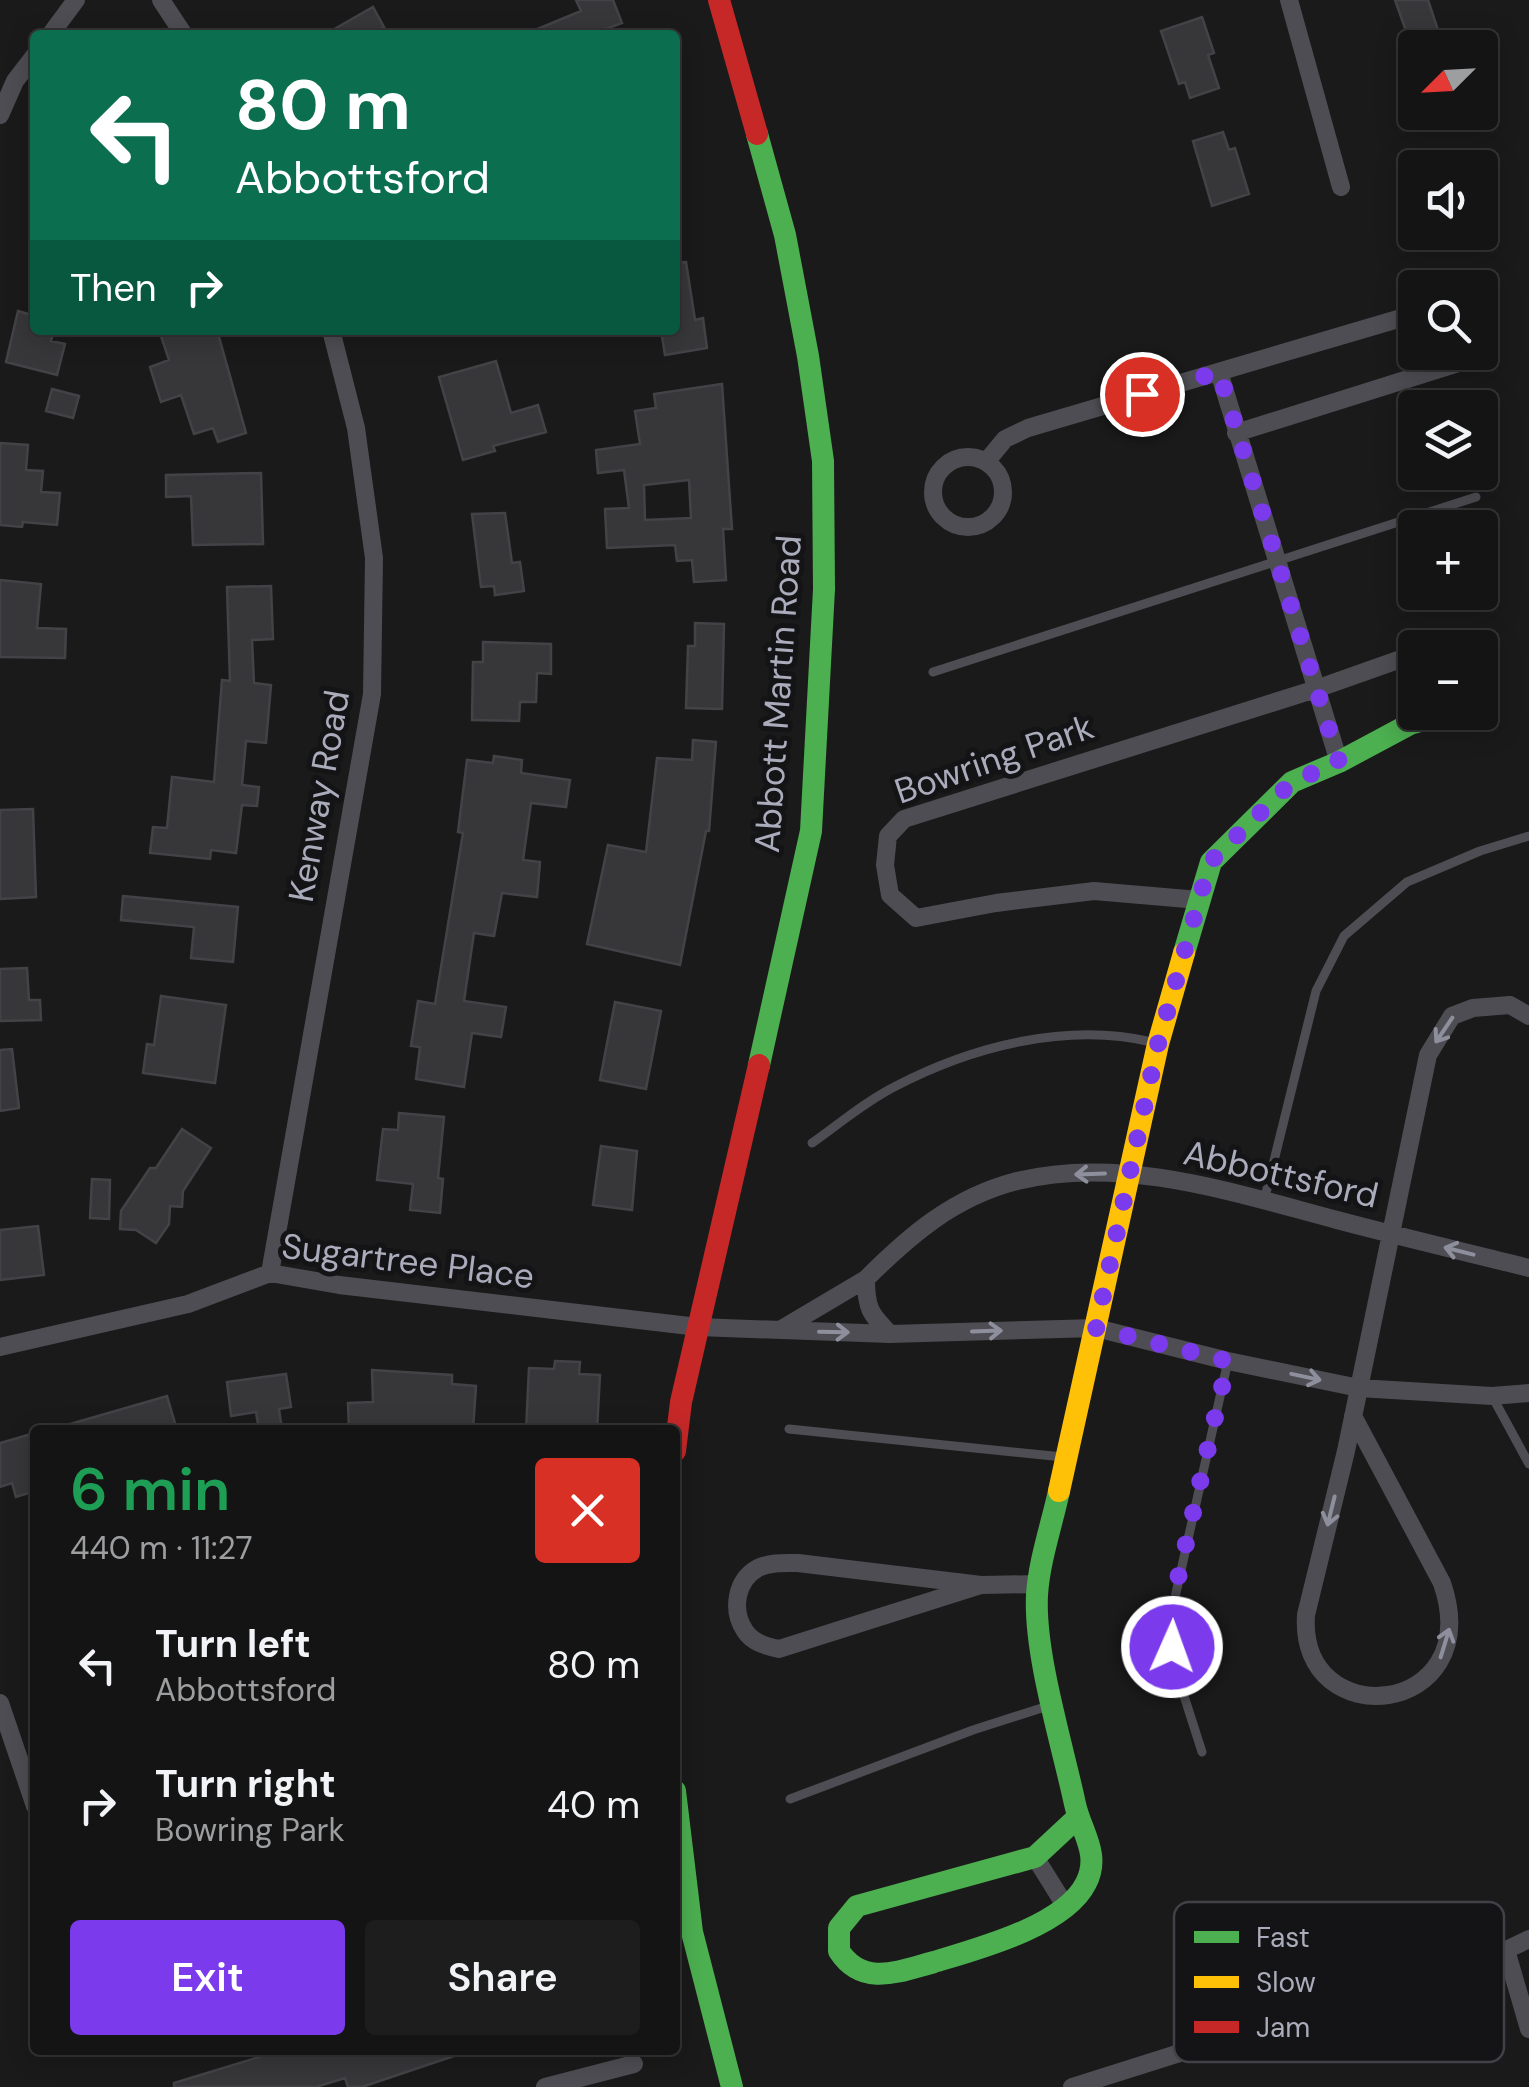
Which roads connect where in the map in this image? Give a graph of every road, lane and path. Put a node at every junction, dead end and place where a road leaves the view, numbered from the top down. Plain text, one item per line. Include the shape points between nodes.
1 (76, 0) edge
2 (161, 0) edge
3 (719, 0) edge
4 (1290, 0) edge
5 (54, 30) edge
6 (181, 30) edge
7 (30, 62) edge
8 (0, 115) edge
9 (1341, 187) dead end
10 (1398, 319) edge
11 (332, 335) edge
12 (1436, 370) edge
13 (1219, 372) junction
14 (1236, 433) junction
15 (986, 462) junction
16 (1476, 497) dead end
17 (1276, 562) junction
18 (1398, 660) edge
19 (933, 672) dead end
20 (1316, 689) junction
21 (1399, 730) edge
22 (1339, 762) junction
23 (1529, 836) edge
24 (1200, 900) junction
25 (1529, 1016) edge
26 (1158, 1044) junction
27 (812, 1143) dead end
28 (1128, 1172) junction
29 (1264, 1201) junction
30 (1390, 1234) junction
31 (1529, 1268) edge
32 (270, 1273) junction
33 (866, 1279) junction
34 (698, 1327) junction
35 (1096, 1328) junction
36 (777, 1331) junction
37 (890, 1334) junction
38 (0, 1347) edge
39 (1228, 1361) junction
40 (1358, 1388) junction
41 (1529, 1393) edge
42 (1492, 1396) junction
43 (1353, 1416) junction
44 (680, 1425) edge
45 (789, 1429) dead end
46 (1066, 1457) junction
47 (1529, 1464) edge
48 (1039, 1584) junction
49 (981, 1585) junction
50 (0, 1703) edge
51 (1054, 1704) junction
52 (1202, 1752) dead end
53 (30, 1791) edge
54 (790, 1799) dead end
55 (1078, 1817) junction
56 (680, 1832) edge
57 (1036, 1857) junction
58 (1066, 1907) junction
59 (1529, 1938) edge
60 (1506, 1950) joint
61 (1529, 2029) edge
62 (1174, 2057) edge
63 (634, 2064) dead end
64 (1092, 2084) edge
65 (544, 2087) edge
66 (732, 2087) edge
67 (1072, 2087) edge

1 - 5 street
2 - 6 street
3 - 34 street, Abbott Martin Road via 785,235 808,356 823,461 824,588 811,831
4 - 9 street
7 - 8 street
10 - 13 street
11 - 32 street, Kenway Road via 356,428 374,558 372,694
12 - 14 street
13 - 14 street
13 - 15 street via 1028,428 1005,439
14 - 17 street
15 - 15 street via 1002,484 999,510 981,525 956,525 935,504 935,479 965,456
16 - 17 lane
17 - 19 lane
17 - 20 street
18 - 20 street, Bowring Park
20 - 22 street
20 - 24 street, Bowring Park via 904,820 888,836 890,895 916,918 1094,890
21 - 22 street
22 - 24 street via 1292,782 1210,862
23 - 29 lane via 1407,882 1344,936 1316,990
24 - 26 street
25 -> 30 street via 1510,1005 1452,1016 1428,1054
26 - 27 lane via 1073,1033 983,1050 895,1086
26 - 28 street
28 - 29 street, Abbottsford
28 -> 33 street, Abbottsford via 1016,1181 971,1198 918,1228
28 - 35 street
29 - 30 street, Abbottsford
31 -> 30 street, Abbottsford
30 - 40 street
32 - 34 street, Sugartree Place
32 - 38 street, Sugartree Place via 188,1304
33 - 36 street, Abbottsford
33 - 37 street via 871,1315
34 - 36 street
34 - 44 street, Abbott Martin Road
37 -> 35 street
35 - 39 street
35 - 46 street
36 -> 37 street
39 -> 40 street
39 - 52 lane via 1170,1624 1178,1677
40 - 42 street
40 - 43 street
41 - 42 street
42 - 47 lane
43 -> 43 street via 1305,1634 1320,1669 1334,1682 1352,1693 1392,1697 1437,1664 1447,1648 1450,1608
45 - 46 lane
46 - 48 street
48 - 49 street
48 - 51 street via 1039,1637
49 - 49 street via 779,1649 760,1645 737,1613 739,1586 773,1563
50 - 53 street
51 - 54 lane
51 - 55 street
55 - 57 street
55 - 58 street via 1093,1865
56 - 66 street via 692,1932
57 - 58 street
57 - 58 street via 857,1906 835,1934 840,1952 863,1976 883,1976 1027,1930
59 - 60 street
60 - 61 street
62 - 64 street
63 - 65 street
64 - 67 street

